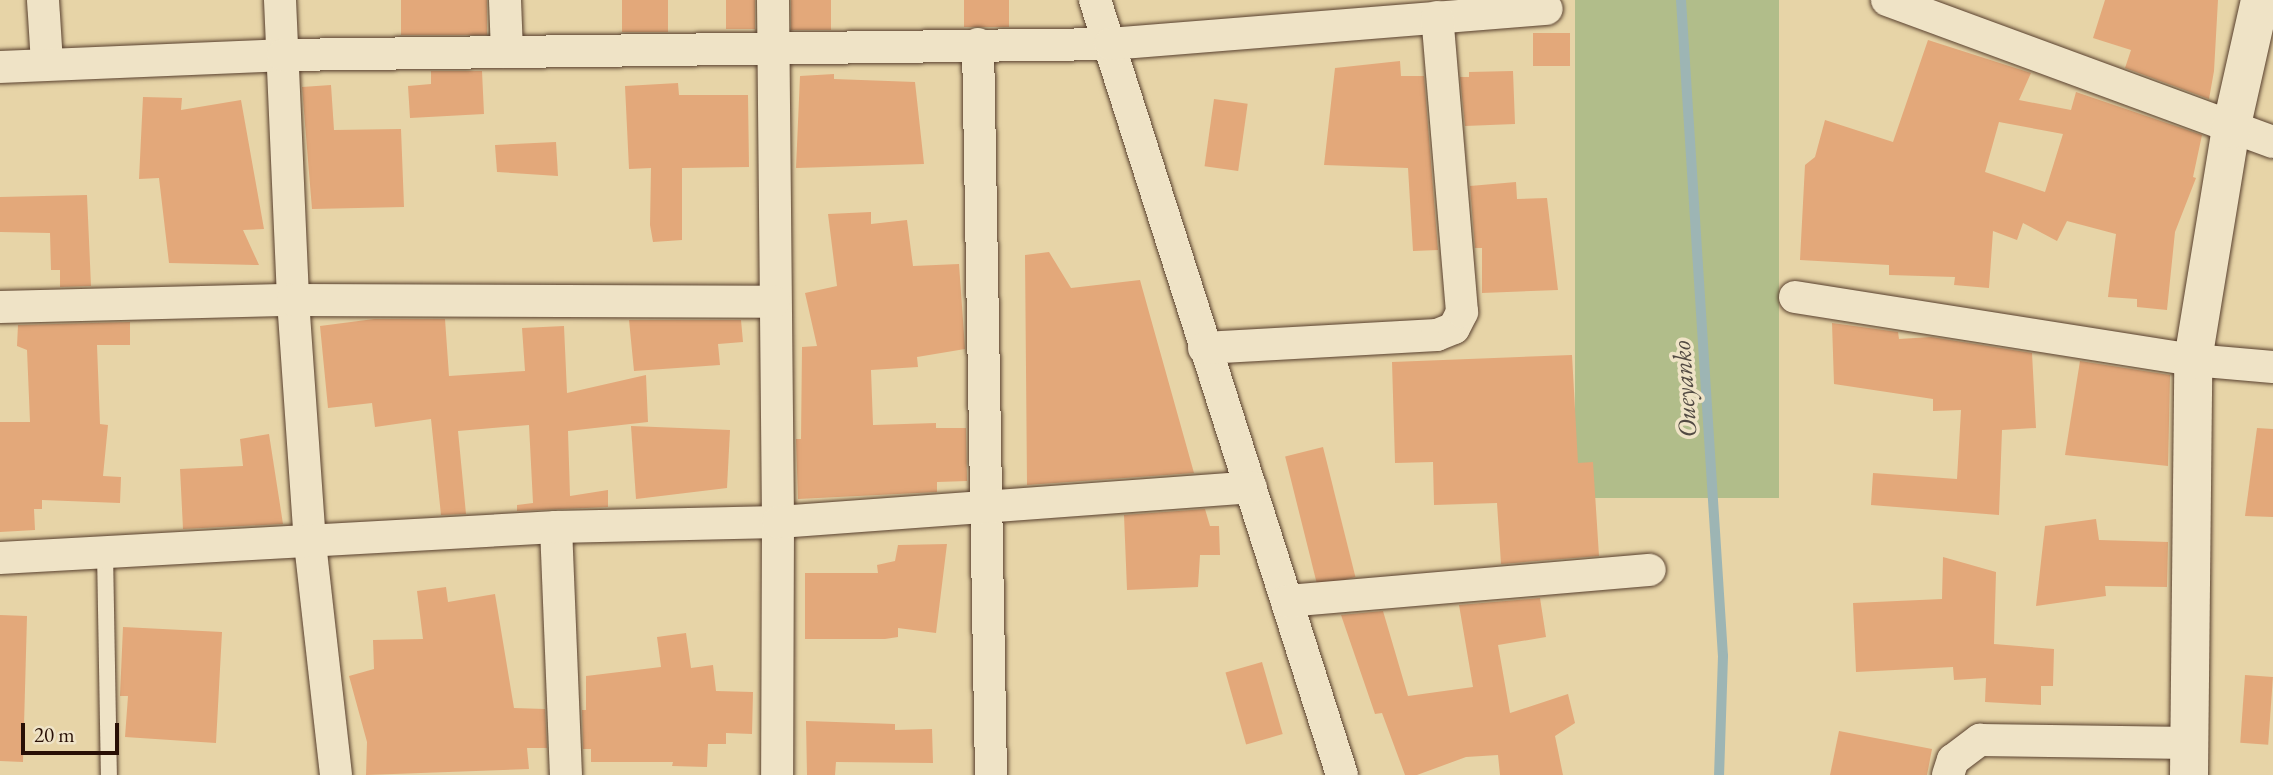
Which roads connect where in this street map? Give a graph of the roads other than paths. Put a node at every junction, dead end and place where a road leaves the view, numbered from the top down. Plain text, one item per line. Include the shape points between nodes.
1 (43, 0) edge
2 (281, 0) edge
3 (505, 0) edge
4 (773, 0) edge
5 (1095, 0) edge
6 (1887, 0) edge
7 (2260, 0) edge
8 (1547, 9) dead end
9 (1296, 14) edge
10 (1437, 17) junction
11 (978, 44) junction
12 (1110, 44) junction
13 (773, 49) junction
14 (507, 52) junction
15 (283, 55) junction
16 (47, 63) junction
17 (0, 67) edge
18 (2231, 129) junction
19 (2273, 142) edge
20 (1795, 297) dead end
21 (293, 300) junction
22 (774, 302) junction
23 (0, 307) edge
24 (1204, 348) junction
25 (2193, 360) junction
26 (2273, 367) edge
27 (1251, 487) junction
28 (987, 507) junction
29 (778, 522) junction
30 (556, 527) junction
31 (310, 543) junction
32 (105, 552) junction
33 (0, 558) edge
34 (1650, 570) dead end
35 (1287, 601) junction
36 (2189, 759) edge
37 (109, 775) edge
38 (336, 775) edge
39 (566, 775) edge
40 (777, 775) edge
41 (991, 775) edge
42 (1342, 775) edge
43 (1948, 775) edge

1 - 16 street
2 - 15 street
3 - 14 street
4 - 13 street
5 - 12 street
6 - 18 street
7 - 18 street
8 - 10 street
9 - 10 street
9 - 12 street
10 - 24 street via 1462,312 1454,328 1437,335
11 - 12 street
11 - 13 street
11 - 28 street
12 - 24 street
13 - 14 street
13 - 22 street
14 - 15 street
15 - 16 street
15 - 21 street
16 - 17 street
18 - 19 street
18 - 25 street
20 - 25 street
21 - 22 street
21 - 23 street
21 - 31 street
22 - 29 street
24 - 27 street
25 - 26 street
25 - 36 street
27 - 28 street
27 - 35 street
28 - 29 street
28 - 41 street
29 - 30 street
29 - 40 street
30 - 31 street
30 - 39 street
31 - 32 street
31 - 38 street
32 - 33 street
32 - 37 lane
34 - 35 street
35 - 42 street
36 - 43 street via 1980,740 1954,760

